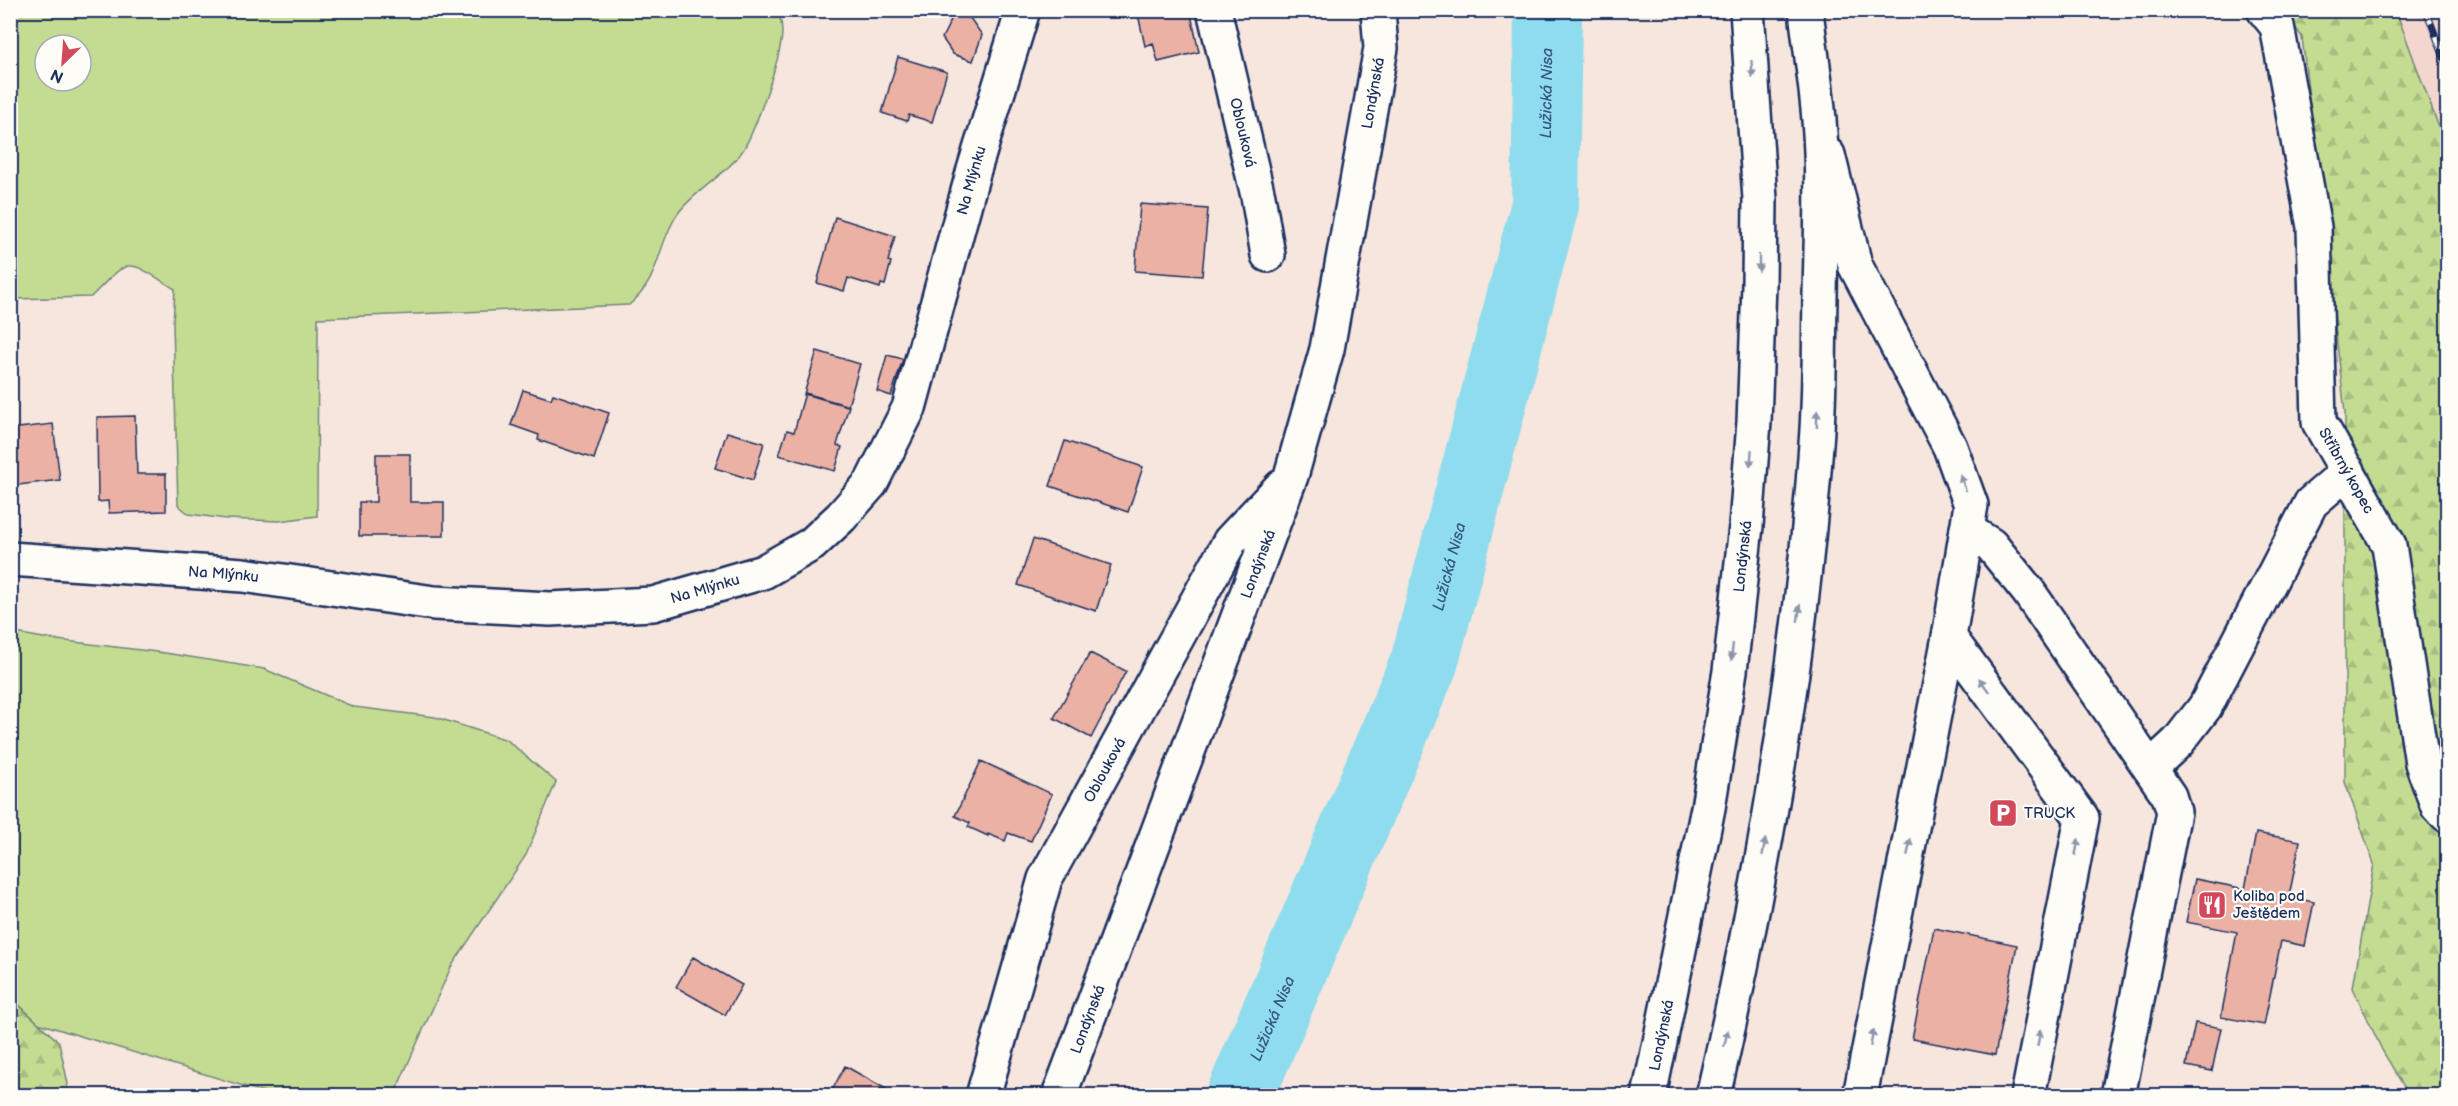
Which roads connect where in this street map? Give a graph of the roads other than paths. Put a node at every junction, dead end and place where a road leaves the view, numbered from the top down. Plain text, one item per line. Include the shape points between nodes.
1 (1023, 10) edge
2 (1214, 10) edge
3 (1378, 10) edge
4 (1747, 10) edge
5 (1806, 10) edge
6 (2264, 10) edge
7 (1819, 121) junction
8 (1268, 255) dead end
9 (2348, 471) junction
10 (1291, 476) junction
11 (1967, 530) junction
12 (10, 559) edge
13 (1949, 637) junction
14 (2150, 768) junction
15 (2448, 816) edge
16 (983, 1095) edge
17 (1059, 1095) edge
18 (1649, 1095) edge
19 (1713, 1095) edge
20 (1860, 1095) edge
21 (2028, 1095) edge
22 (2118, 1095) edge

1 - 12 main road, Na Mlýnku via 973,173 909,408 872,483 812,544 763,572 653,604 550,609 434,603 243,575
2 - 8 main road, Oblouková
3 - 10 main road, Londýnská via 1381,48 1327,349
4 -> 18 main road, Londýnská via 1760,199 1754,422 1746,526 1730,671 1708,808
5 - 7 main road
6 - 9 main road, Stříbrný kopec via 2277,26 2314,226 2319,422
11 -> 7 main road via 1971,505 1950,447 1855,265
19 -> 7 main road via 1759,872 1784,729 1803,585 1816,443
9 - 14 main road via 2311,503 2205,707 2178,742
9 - 15 main road, Stříbrný kopec via 2389,545 2422,762 2438,807
10 - 16 main road, Oblouková via 1230,541 1045,879
10 - 17 main road, Londýnská
11 - 13 main road
11 - 14 main road via 1991,545 2028,591
20 -> 13 main road
21 -> 13 main road via 2082,818
14 - 22 main road via 2169,796 2174,812

